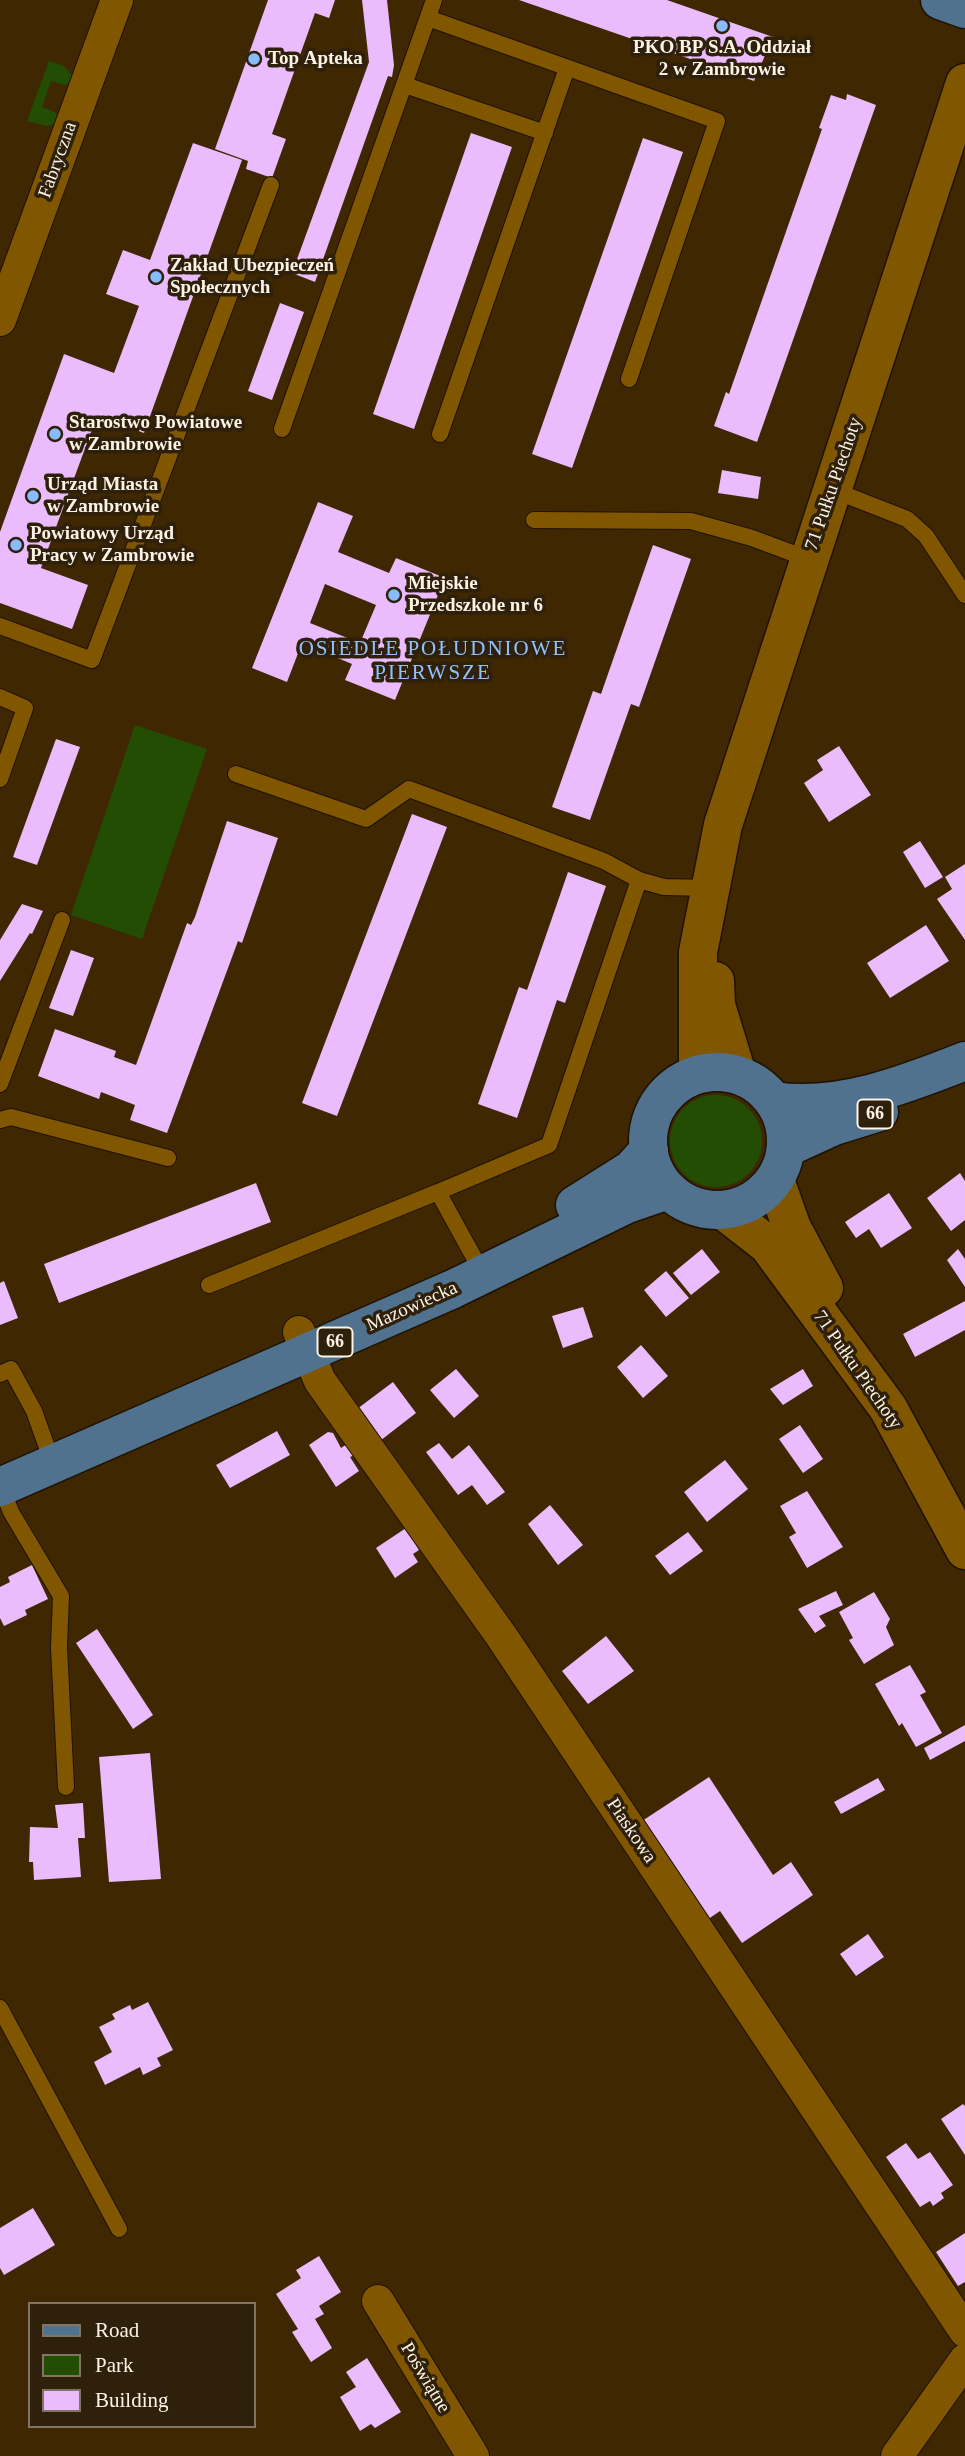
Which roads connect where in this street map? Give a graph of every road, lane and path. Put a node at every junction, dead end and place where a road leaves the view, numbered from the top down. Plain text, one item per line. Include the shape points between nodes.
1 (117, 0) edge
2 (434, 0) edge
3 (940, 0) edge
4 (965, 9) edge
5 (428, 18) junction
6 (568, 68) junction
7 (965, 83) edge
8 (405, 85) junction
9 (545, 133) junction
10 (271, 185) dead end
11 (0, 320) edge
12 (629, 379) dead end
13 (282, 429) dead end
14 (440, 433) dead end
15 (832, 490) junction
16 (534, 520) dead end
17 (808, 559) junction
18 (965, 594) edge
19 (0, 626) edge
20 (0, 697) edge
21 (236, 774) dead end
22 (0, 779) edge
23 (639, 880) junction
24 (710, 888) junction
25 (62, 920) dead end
26 (965, 1061) edge
27 (698, 1074) junction
28 (737, 1074) junction
29 (965, 1083) edge
30 (0, 1084) edge
31 (774, 1101) junction
32 (0, 1120) edge
33 (649, 1150) junction
34 (168, 1158) dead end
35 (780, 1164) junction
36 (668, 1190) junction
37 (438, 1192) junction
38 (723, 1210) junction
39 (478, 1264) junction
40 (209, 1285) dead end
41 (303, 1343) junction
42 (0, 1374) edge
43 (888, 1408) junction
44 (49, 1454) junction
45 (0, 1481) edge
46 (965, 1550) edge
47 (66, 1787) dead end
48 (0, 2008) edge
49 (119, 2229) dead end
50 (378, 2301) dead end
51 (965, 2331) edge
52 (965, 2360) edge
53 (473, 2456) edge
54 (897, 2456) edge

1 - 11 street, Fabryczna
2 - 5 lane
3 - 4 main road
5 - 6 lane
5 - 8 lane
6 - 9 lane
6 - 12 lane via 717,121
7 - 15 street, 71 Pułku Piechoty
8 - 9 lane
8 - 13 lane
9 - 14 lane
10 - 19 lane via 92,660
15 - 17 street, 71 Pułku Piechoty
15 - 18 lane via 907,519 926,536
16 - 17 lane via 691,521
17 - 24 street, 71 Pułku Piechoty via 723,825
20 - 22 lane via 25,708
21 - 23 lane via 366,820 409,789 604,861
23 - 24 lane via 664,887
23 - 37 lane via 549,1145
24 - 27 street, 71 Pułku Piechoty via 698,952
24 - 28 street, 71 Pułku Piechoty via 716,1005
25 - 30 lane
26 - 31 main road, 66 via 827,1102
27 - 28 main road
27 - 33 main road via 663,1097 650,1122
28 - 31 main road via 764,1089
29 - 35 main road, 66 via 834,1126
31 - 35 main road via 786,1132
32 - 34 lane via 11,1117
33 - 36 main road
33 - 39 main road, Mazowiecka / 66 via 632,1168
35 - 38 main road via 752,1201
35 - 43 street via 792,1228
36 - 38 main road via 703,1209
36 - 39 main road, Mazowiecka / 66
37 - 39 lane
37 - 40 lane
38 - 43 street, 71 Pułku Piechoty via 768,1245
39 - 41 main road, Mazowiecka / 66
41 - 44 main road, Mazowiecka / 66
41 - 51 street, Piaskowa via 320,1381 502,1637
42 - 44 lane via 11,1369 34,1411
43 - 46 street, 71 Pułku Piechoty
44 - 45 main road, Mazowiecka / 66
45 - 47 lane via 11,1512 61,1596
48 - 49 lane
50 - 53 street, Poświątne
52 - 54 street

